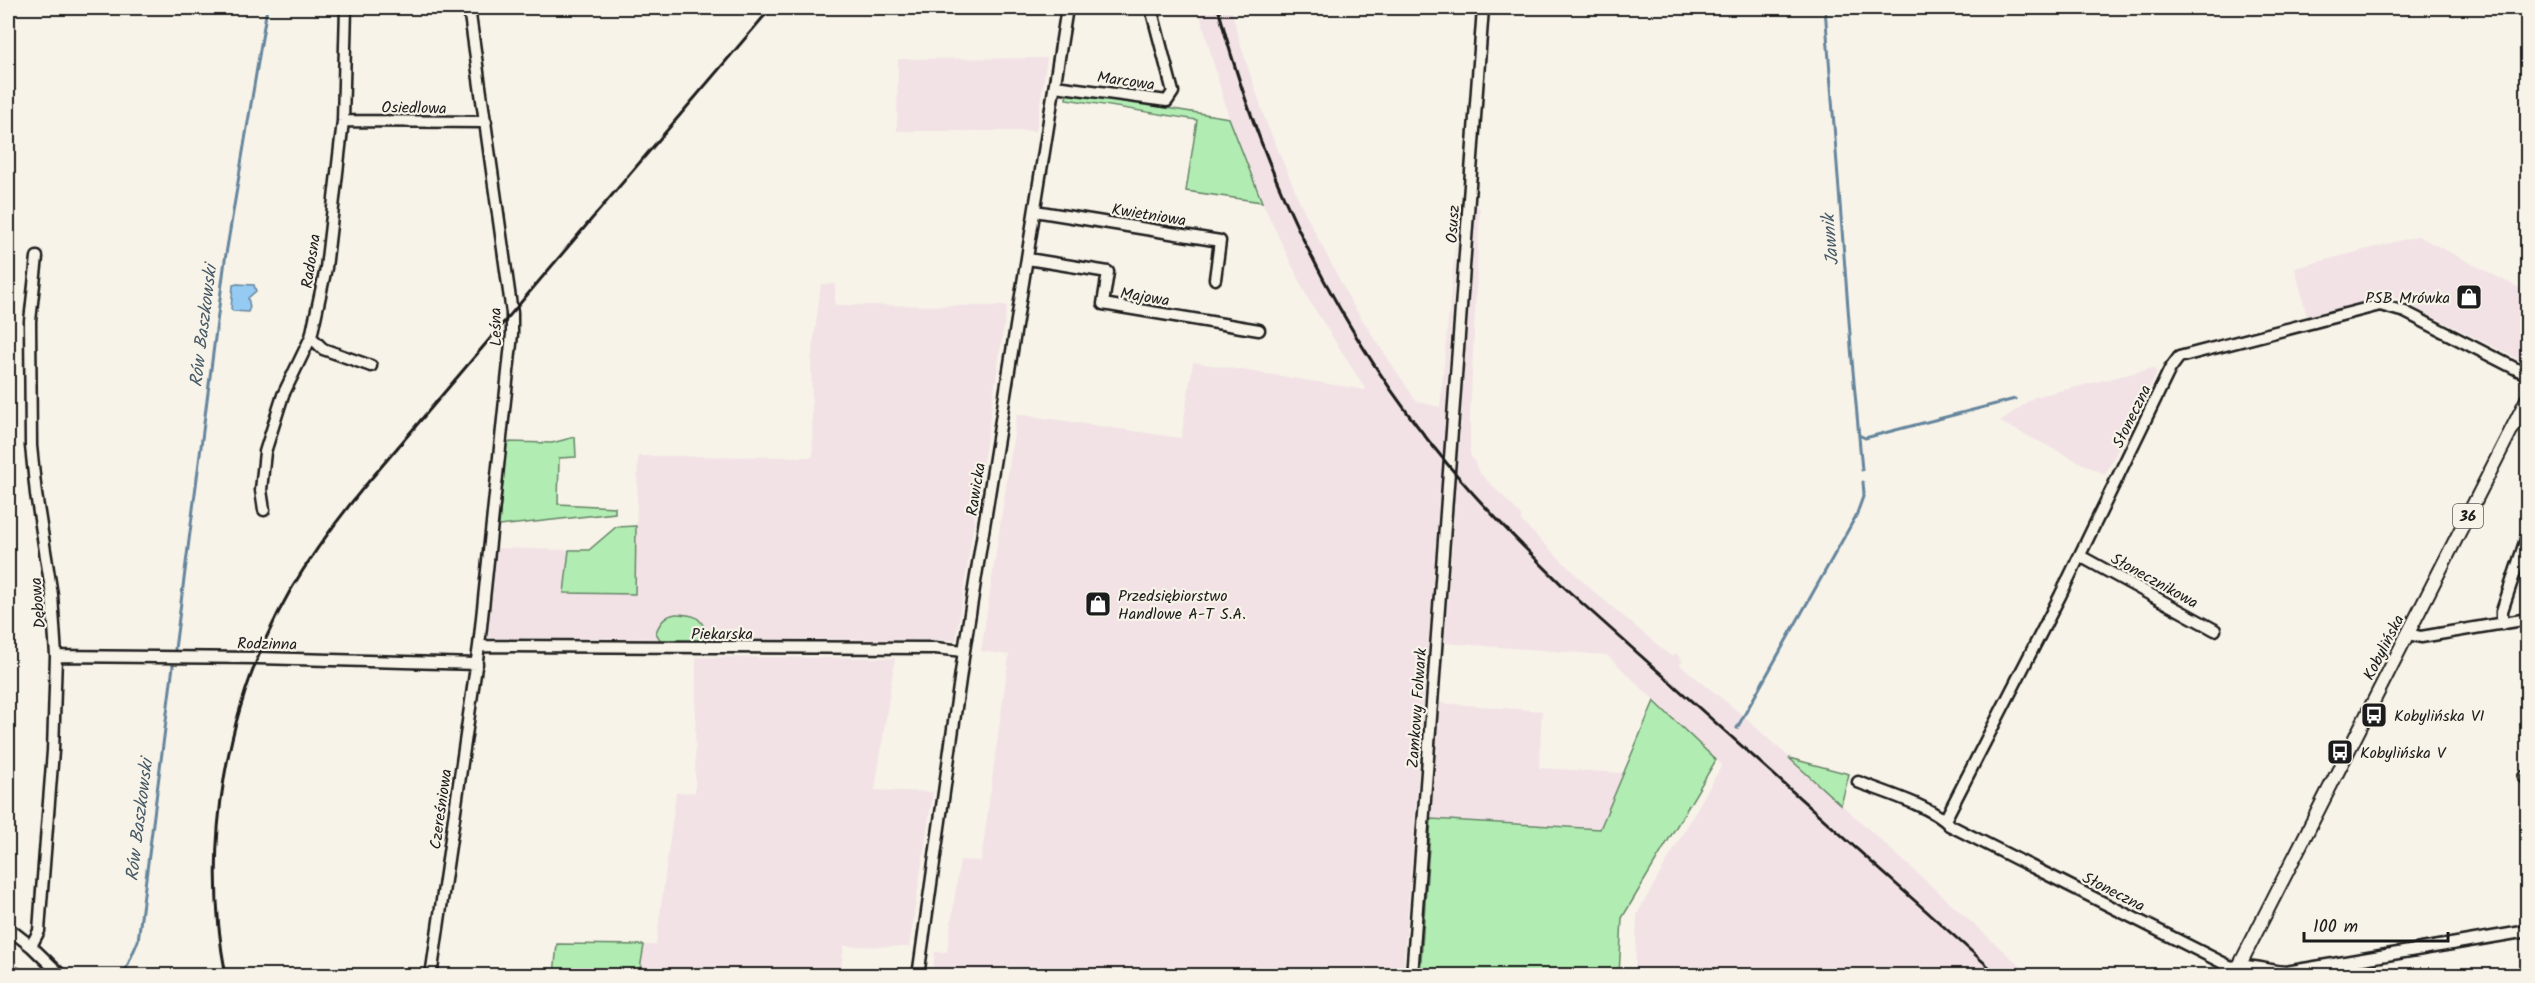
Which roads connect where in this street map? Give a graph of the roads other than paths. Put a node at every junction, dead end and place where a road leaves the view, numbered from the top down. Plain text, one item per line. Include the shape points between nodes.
1 (346, 8) edge
2 (469, 8) edge
3 (1067, 8) edge
4 (1151, 8) edge
5 (1483, 8) edge
6 (1055, 86) junction
7 (343, 121) junction
8 (486, 122) junction
9 (1035, 211) junction
10 (37, 257) dead end
11 (1028, 259) junction
12 (1215, 279) dead end
13 (1259, 330) dead end
14 (311, 337) junction
15 (371, 366) dead end
16 (2528, 375) edge
17 (2528, 397) edge
18 (1451, 442) joint
19 (264, 510) dead end
20 (2528, 533) edge
21 (2080, 556) junction
22 (2528, 619) edge
23 (2502, 624) junction
24 (2215, 630) dead end
25 (2408, 634) junction
26 (479, 646) junction
27 (964, 651) junction
28 (56, 656) junction
29 (477, 664) junction
30 (1858, 782) dead end
31 (1945, 820) junction
32 (8, 928) edge
33 (2528, 931) edge
34 (31, 946) junction
35 (2237, 970) edge
36 (62, 975) edge
37 (431, 975) edge
38 (918, 975) edge
39 (1412, 975) edge

1 - 7 street, Radosna
2 - 8 street, Leśna
3 - 6 street, Rawicka
4 - 6 street, Marcowa via 1173,92 1167,101
5 - 18 street, Osusz
6 - 9 street, Rawicka
7 - 8 street, Osiedlowa
7 - 14 street, Radosna via 326,268
8 - 26 street, Leśna via 512,334
9 - 11 street, Rawicka
9 - 12 street, Kwietniowa via 1220,241
10 - 28 street, Dębowa via 30,321 31,446 52,595
11 - 13 street, Majowa via 1108,272 1103,304
11 - 27 street, Rawicka
14 - 15 street via 323,349
14 - 19 street, Radosna via 284,395 265,452 261,490
16 - 21 street, Słoneczna via 2405,312 2380,305 2179,357
17 - 25 main road, Kobylińska / 36
18 - 39 street, Zamkowy Folwark
20 - 23 street via 2502,610
21 - 24 street, Słonecznikowa
21 - 31 street, Słoneczna
22 - 23 street
23 - 25 street via 2421,637
25 - 35 main road, Kobylińska / 36
26 - 27 street, Piekarska
26 - 29 street, Czereśniowa
27 - 38 street, Rawicka
28 - 29 street, Rodzinna
28 - 34 street, Dębowa via 42,903 39,931
29 - 37 street, Czereśniowa
30 - 31 street, Słoneczna
31 - 35 street, Słoneczna
32 - 34 street
33 - 35 street, Słoneczna via 2286,972
34 - 36 street

